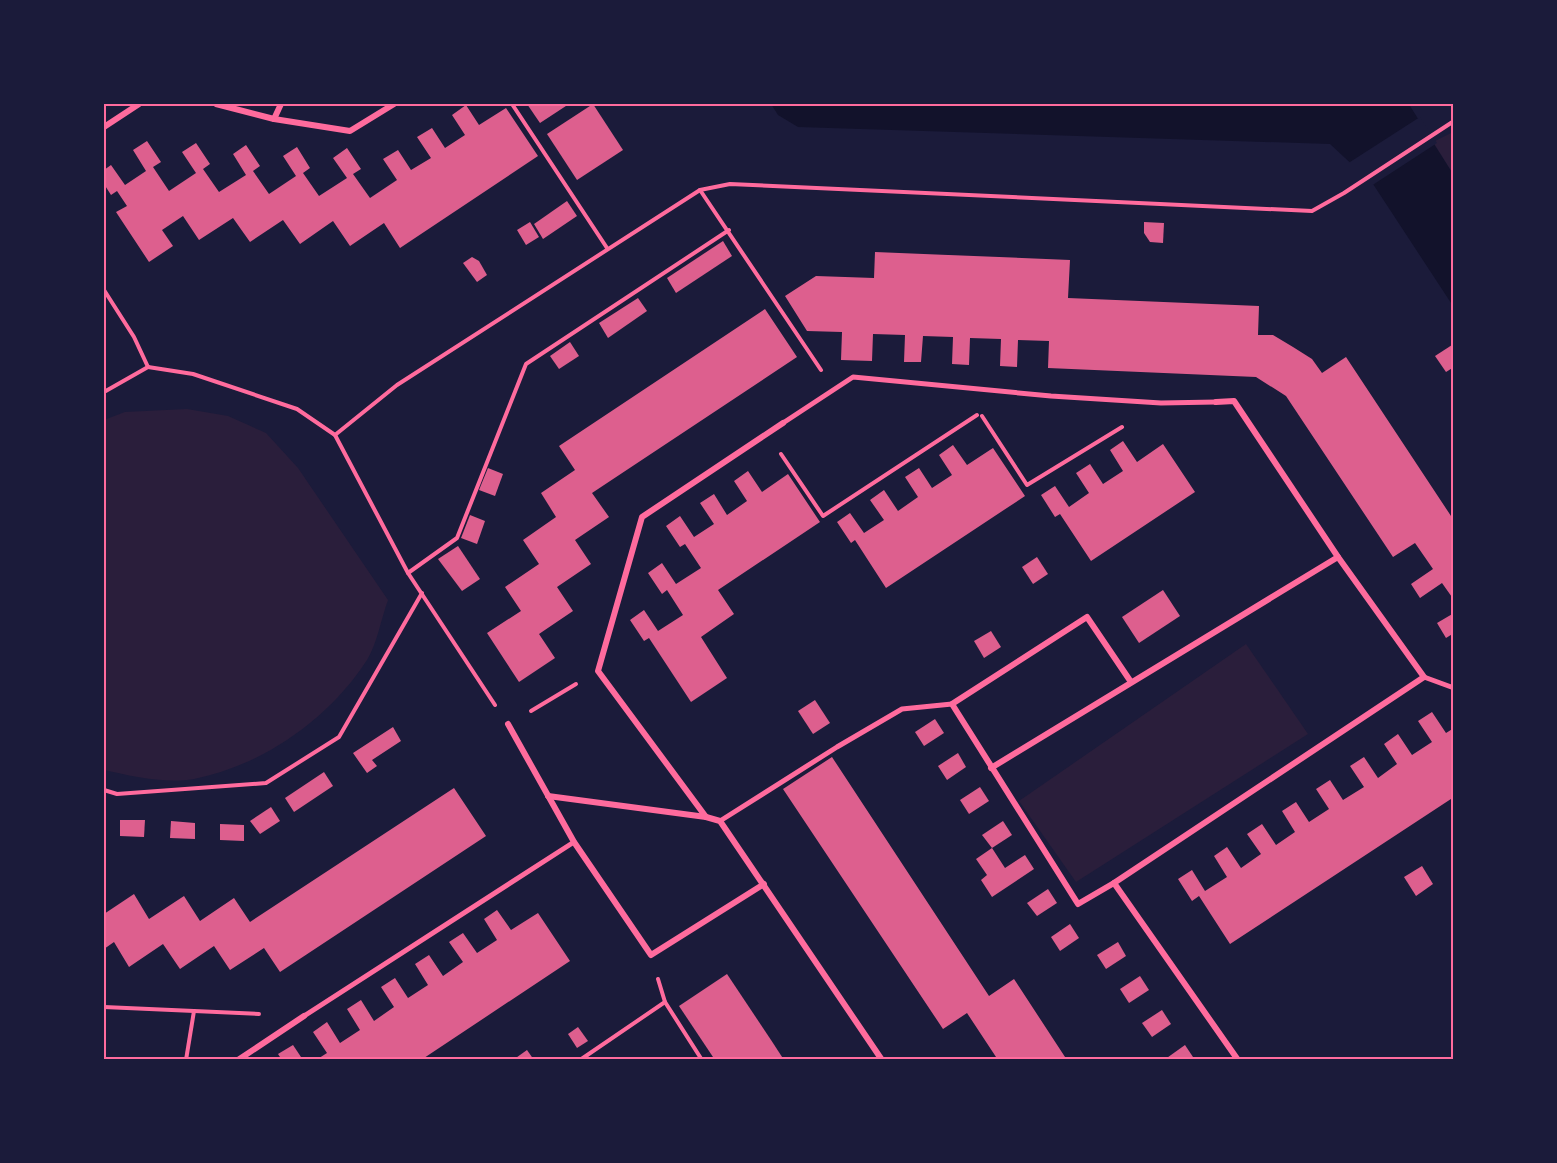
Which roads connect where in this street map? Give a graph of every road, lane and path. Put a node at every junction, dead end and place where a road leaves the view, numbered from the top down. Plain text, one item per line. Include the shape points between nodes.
1 (139, 104) edge
2 (216, 104) edge
3 (281, 104) edge
4 (394, 104) edge
5 (512, 104) edge
6 (274, 118) junction
7 (1454, 121) edge
8 (104, 127) edge
9 (700, 190) junction
10 (729, 230) junction
11 (607, 248) junction
12 (104, 290) edge
13 (148, 367) junction
14 (833, 388) junction
15 (104, 392) edge
16 (1216, 402) joint
17 (783, 423) joint
18 (1123, 426) dead end
19 (767, 433) junction
20 (335, 435) junction
21 (1338, 557) junction
22 (408, 573) junction
23 (422, 593) junction
24 (598, 671) junction
25 (1424, 677) junction
26 (1131, 682) junction
27 (1454, 688) edge
28 (952, 704) junction
29 (508, 724) junction
30 (991, 768) junction
31 (104, 790) edge
32 (549, 796) junction
33 (706, 817) junction
34 (720, 821) junction
35 (574, 842) junction
36 (1114, 883) junction
37 (764, 884) junction
38 (651, 955) junction
39 (665, 1002) junction
40 (104, 1007) edge
41 (194, 1011) junction
42 (304, 1016) junction
43 (186, 1059) edge
44 (238, 1059) edge
45 (580, 1059) edge
46 (702, 1059) edge
47 (882, 1059) edge
48 (1238, 1059) edge

1 - 8 street
2 - 6 street
3 - 6 street
4 - 6 street via 350,130
5 - 11 path
7 - 9 path via 1312,211 730,184
9 - 10 path
9 - 11 path
10 - 14 path
10 - 22 path via 526,364 457,538
11 - 20 path via 397,385
12 - 13 path
13 - 15 path
13 - 20 path via 193,374 297,409
14 - 16 street via 853,376 1052,396 1161,403
14 - 17 street
16 - 21 street via 1234,401
17 - 19 street
18 - 19 path via 1027,485 980,413 823,516
19 - 24 street via 642,517
20 - 22 path
21 - 25 street
21 - 26 street
22 - 23 path
23 - 29 path
23 - 31 path via 339,737 266,783 117,794
24 - 29 path
24 - 33 street
25 - 27 street
25 - 36 street
26 - 28 street via 1087,617
26 - 30 street
28 - 30 street
28 - 34 street via 902,709
29 - 32 street
30 - 36 street via 1078,904
32 - 33 street
32 - 35 street
33 - 34 street
34 - 37 street
35 - 38 street
35 - 42 street
36 - 48 street
37 - 38 street
37 - 47 street
38 - 39 path
39 - 45 path
39 - 46 path
40 - 41 path
41 - 42 path
41 - 43 path
42 - 44 street

